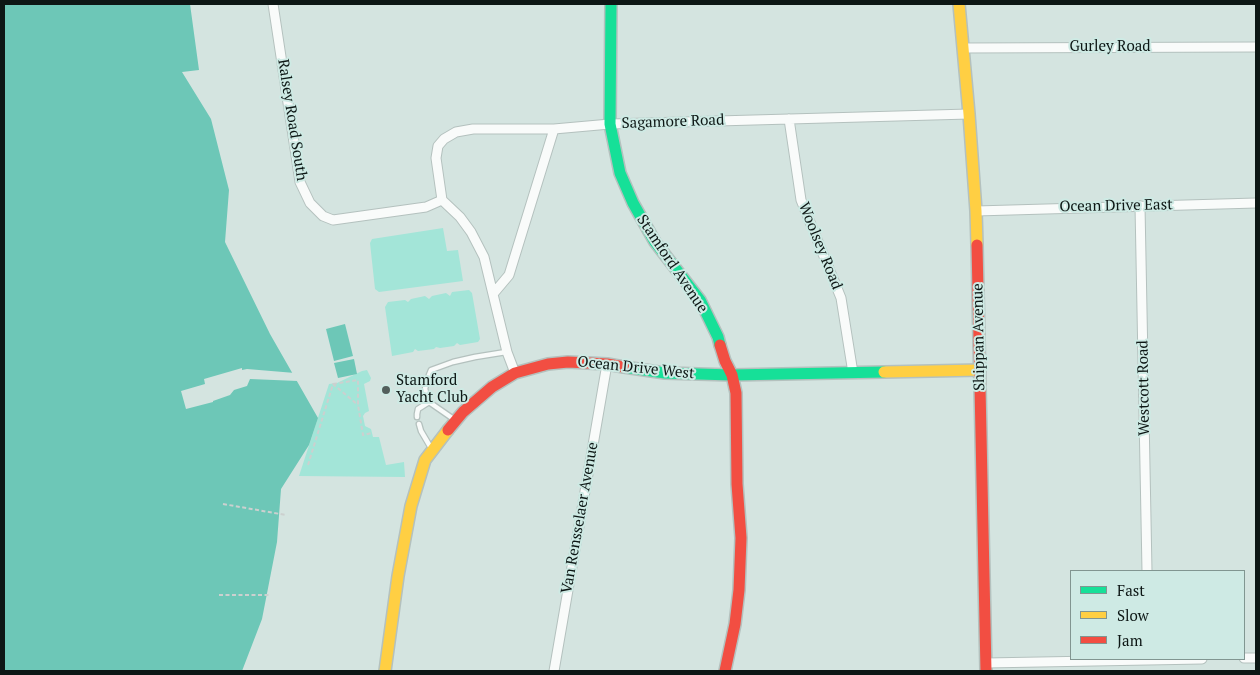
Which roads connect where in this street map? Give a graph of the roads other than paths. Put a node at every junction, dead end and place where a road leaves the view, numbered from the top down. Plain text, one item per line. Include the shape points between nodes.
1 (273, 4) edge
2 (611, 4) edge
3 (959, 4) edge
4 (963, 48) junction
5 (1256, 48) edge
6 (969, 114) junction
7 (789, 119) junction
8 (610, 124) junction
9 (554, 129) junction
10 (442, 200) junction
11 (1256, 203) edge
12 (1140, 206) junction
13 (976, 210) junction
14 (493, 294) junction
15 (507, 352) junction
16 (607, 364) junction
17 (980, 370) junction
18 (515, 373) junction
19 (853, 373) junction
20 (732, 375) junction
21 (429, 402) junction
22 (417, 417) dead end
23 (456, 420) junction
24 (419, 424) dead end
25 (432, 450) junction
26 (1147, 570) edge
27 (1129, 660) edge
28 (986, 667) edge
29 (385, 671) edge
30 (554, 671) edge
31 (725, 671) edge

1 - 10 street, Ralsey Road South via 300,182 310,204 333,220 426,207
2 - 8 street, Stamford Avenue
3 - 4 street, Shippan Avenue
4 - 5 street, Gurley Road
4 - 6 street, Shippan Avenue
6 - 7 street, Sagamore Road
6 - 13 street, Shippan Avenue
7 - 8 street, Sagamore Road
7 - 19 street, Woolsey Road via 801,200 841,298
8 - 9 street, Sagamore Road
8 - 20 street, Stamford Avenue via 620,172 633,203 655,242 700,300
9 - 10 street, Sagamore Road via 473,129 456,132 444,139 438,146 436,158
9 - 14 street via 509,275
10 - 14 street via 471,232 484,257
11 - 12 street, Ocean Drive East
12 - 13 street, Ocean Drive East
12 - 26 street, Westcott Road
13 - 17 street, Shippan Avenue
14 - 15 street
15 - 18 street
15 - 21 lane via 452,362 431,370 425,389
16 - 18 street, Ocean Drive West via 557,362
16 - 20 street, Ocean Drive West via 665,373
16 - 30 street, Van Rensselaer Avenue
17 - 19 street, Ocean Drive West
17 - 28 street, Shippan Avenue
18 - 23 street, Ocean Drive West via 484,393
19 - 20 street, Ocean Drive West
20 - 31 street, Stamford Avenue via 736,392 740,563 735,624
21 - 22 lane via 418,409
21 - 23 lane
23 - 25 street, Ocean Drive West
24 - 25 lane via 420,432
25 - 29 street, Ocean Drive West via 411,506
27 - 28 street

